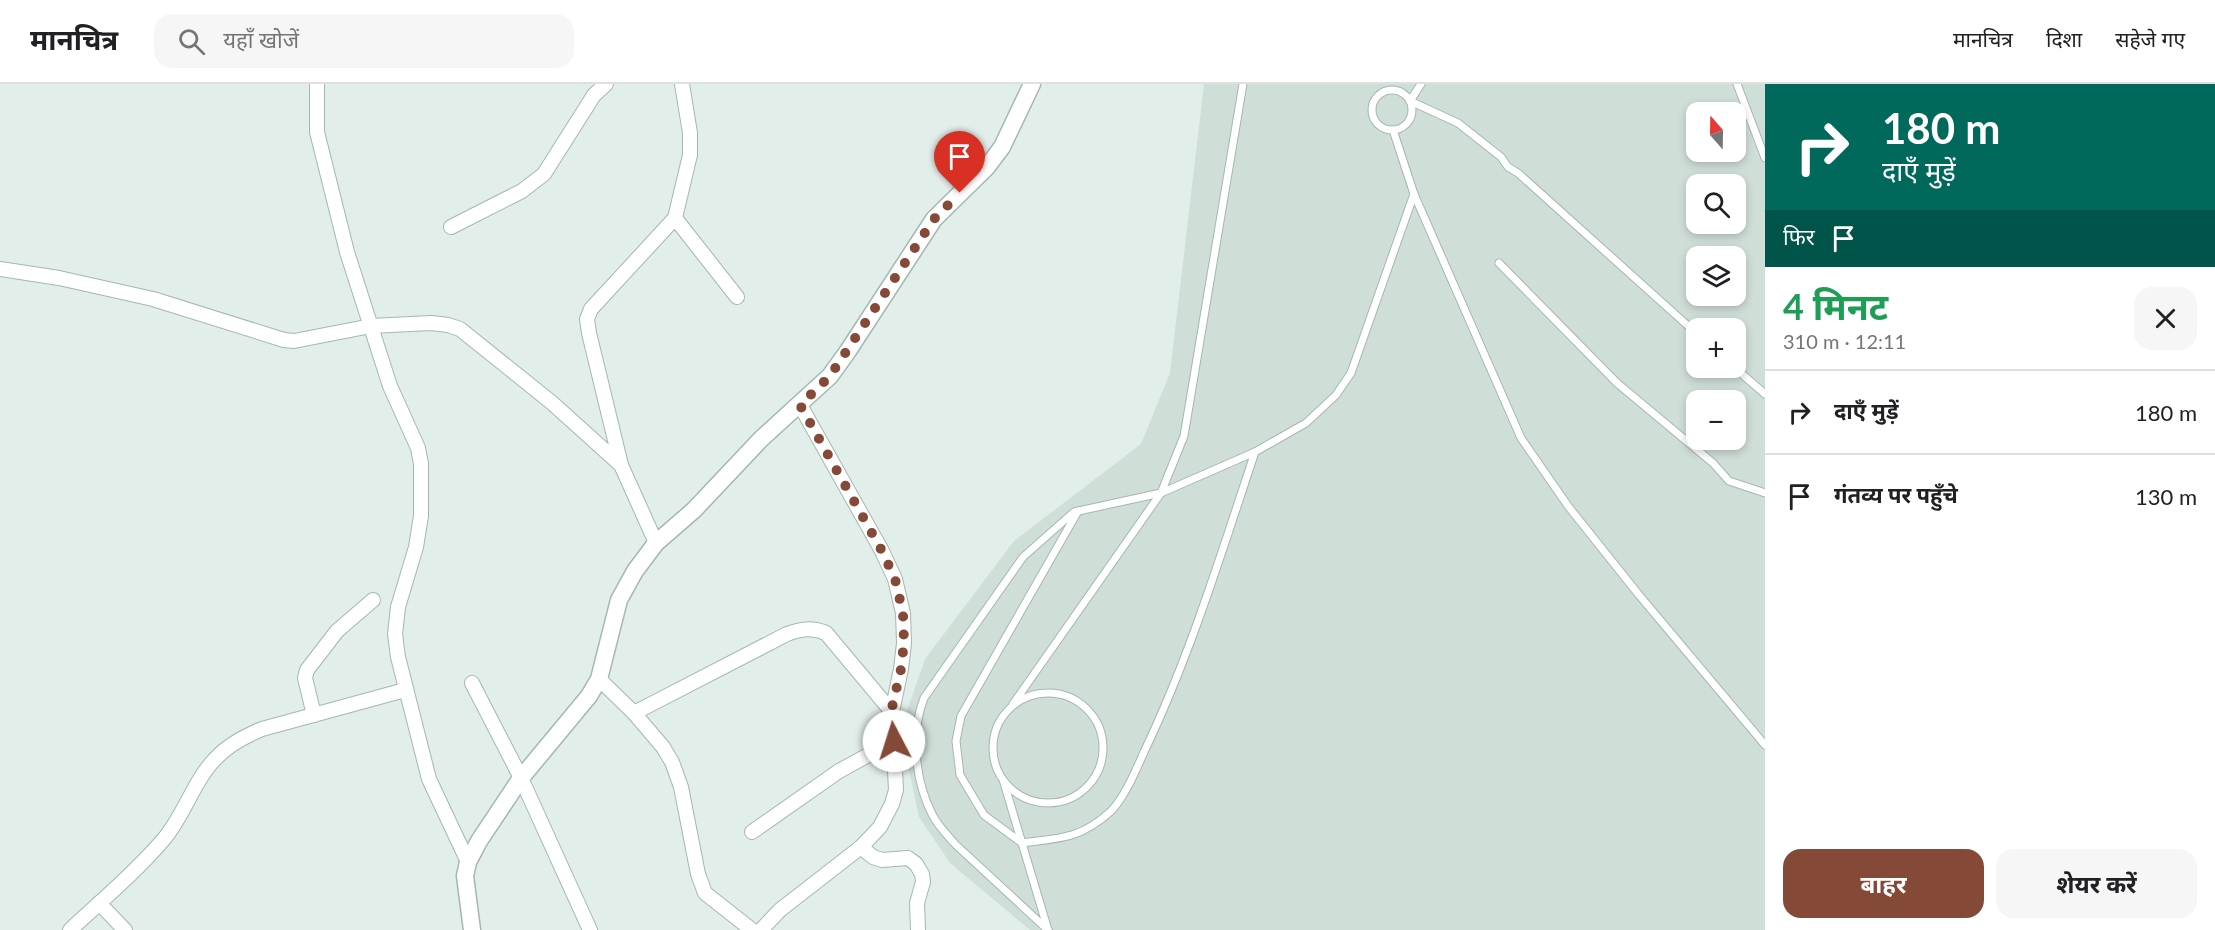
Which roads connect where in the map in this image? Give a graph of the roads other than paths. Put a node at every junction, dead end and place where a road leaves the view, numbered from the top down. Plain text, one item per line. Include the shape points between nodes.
1 (318, 84) edge
2 (606, 84) edge
3 (682, 84) edge
4 (1032, 84) edge
5 (1244, 84) edge
6 (1421, 84) edge
7 (1737, 84) edge
8 (1410, 101) junction
9 (1393, 130) junction
10 (1765, 158) edge
11 (1414, 194) junction
12 (675, 218) junction
13 (451, 227) dead end
14 (1499, 264) dead end
15 (0, 269) edge
16 (737, 297) dead end
17 (1686, 324) edge
18 (371, 326) junction
19 (1746, 378) edge
20 (1765, 394) edge
21 (800, 405) junction
22 (1255, 452) junction
23 (621, 465) junction
24 (1161, 493) junction
25 (1765, 493) edge
26 (1078, 511) junction
27 (656, 543) junction
28 (373, 600) dead end
29 (599, 679) junction
30 (472, 683) dead end
31 (405, 690) junction
32 (1013, 704) junction
33 (891, 712) junction
34 (634, 713) junction
35 (314, 715) junction
36 (894, 741) junction
37 (1765, 745) edge
38 (521, 778) junction
39 (1004, 783) junction
40 (752, 832) dead end
41 (1022, 843) junction
42 (861, 848) junction
43 (468, 862) junction
44 (99, 903) junction
45 (70, 930) edge
46 (124, 930) edge
47 (472, 930) edge
48 (590, 930) edge
49 (752, 930) edge
50 (761, 930) edge
51 (918, 930) edge
52 (1048, 930) edge

1 - 18 street via 317,132 347,252
2 - 13 street via 594,94 544,174 522,191
3 - 12 street via 690,155
4 - 21 street via 1002,147 934,219 830,376
5 - 24 lane via 1184,436
6 - 8 lane
7 - 10 lane
8 - 9 lane via 1411,117 1401,128
8 - 9 lane via 1406,95 1391,90 1377,96 1374,118 1385,129
8 - 17 lane via 1458,123 1501,157
9 - 11 lane
11 - 22 lane via 1351,373 1336,395 1306,423
11 - 37 lane via 1521,438 1568,506
12 - 16 street
12 - 23 street via 591,309 587,320
14 - 25 lane via 1617,383 1729,480
15 - 18 street via 143,297 276,339 294,341
18 - 23 street via 431,324 460,329
18 - 31 street via 421,464 421,516 398,606 395,634
19 - 20 lane
21 - 27 street
21 - 33 street via 895,579 903,613 904,642
22 - 24 lane
22 - 41 lane via 1193,639 1132,778 1112,810 1085,831 1070,837
23 - 27 street
24 - 26 lane
24 - 32 lane
26 - 41 lane via 961,716 956,741 960,775 984,815
26 - 52 lane via 1023,557 924,698 915,733 921,786 942,830
27 - 29 street via 619,600
28 - 35 street via 337,631 307,670 305,678
29 - 34 street
29 - 38 street
30 - 38 street
31 - 35 street
31 - 43 street via 429,779
32 - 39 lane via 999,721 993,742 994,764
32 - 39 lane via 1033,694 1054,693 1075,699 1092,713 1102,732 1104,754 1098,775 1083,791 1064,802 1042,804 1021,797
33 - 34 street via 826,633 815,628 787,634
33 - 36 street
34 - 49 street via 663,747 678,775 705,893
35 - 44 street via 244,737 215,759 166,837
36 - 40 street via 839,771
36 - 42 street via 897,775 892,804 880,827
38 - 43 street
38 - 48 street
39 - 41 lane
41 - 52 lane
42 - 50 street via 780,910
42 - 51 street via 882,860 908,858 916,864 923,882 918,897
43 - 47 street via 465,876
44 - 45 street
44 - 46 street

